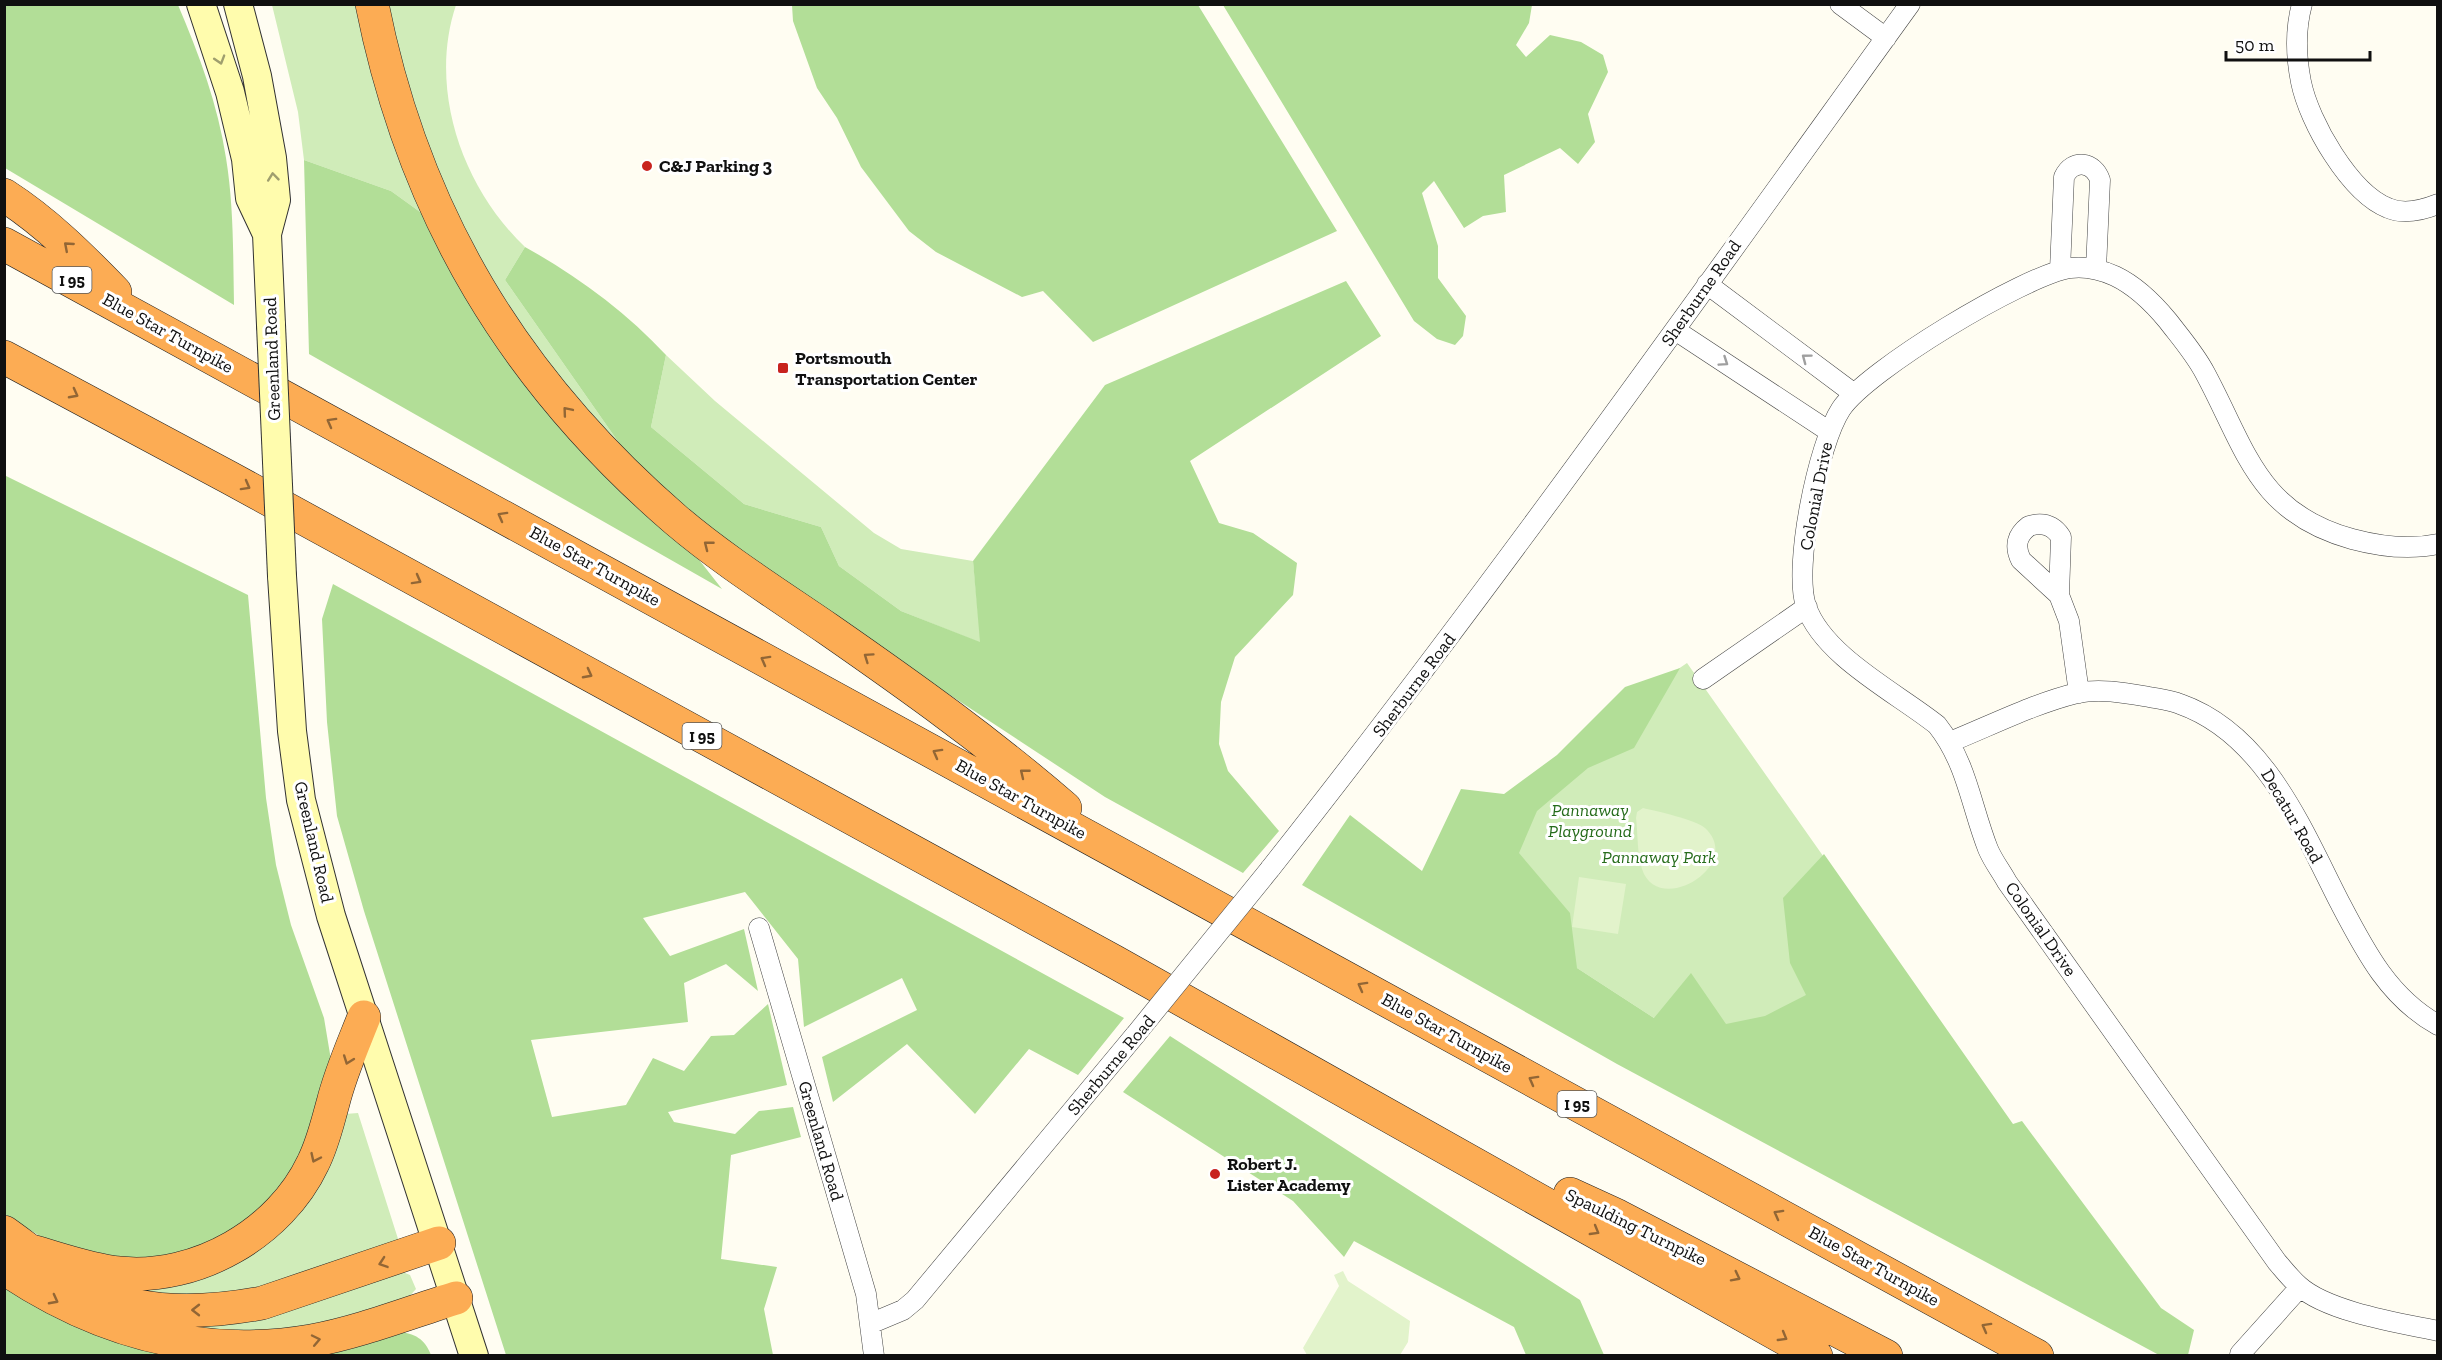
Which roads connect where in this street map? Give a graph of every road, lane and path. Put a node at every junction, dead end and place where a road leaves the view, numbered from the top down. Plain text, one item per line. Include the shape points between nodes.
1 (201, 4) edge
2 (238, 4) edge
3 (372, 4) edge
4 (1840, 4) edge
5 (1910, 4) edge
6 (2302, 4) edge
7 (1886, 38) junction
8 (4, 195) edge
9 (2438, 204) edge
10 (267, 234) junction
11 (4, 244) edge
12 (2096, 269) junction
13 (2061, 270) junction
14 (1707, 284) junction
15 (139, 317) junction
16 (1675, 330) junction
17 (10, 361) edge
18 (1853, 393) junction
19 (1830, 432) junction
20 (2436, 547) edge
21 (2059, 595) dead end
22 (1807, 607) junction
23 (1704, 679) dead end
24 (2079, 693) junction
25 (1950, 742) junction
26 (1117, 852) junction
27 (759, 928) dead end
28 (364, 1017) junction
29 (2438, 1025) edge
30 (1380, 1108) junction
31 (4, 1232) edge
32 (438, 1243) junction
33 (18, 1259) edge
34 (2300, 1287) junction
35 (456, 1298) junction
36 (872, 1323) junction
37 (2438, 1331) edge
38 (2240, 1354) edge
39 (474, 1356) edge
40 (874, 1356) edge
41 (1816, 1356) edge
42 (1886, 1356) edge
43 (2037, 1356) edge

1 -> 10 main road, Greenland Road via 230,92 246,159 250,198
10 -> 2 main road, Greenland Road via 276,200 272,158 257,76
26 -> 3 highway via 972,730 712,549 635,482 579,425 535,374 495,318 461,260 402,122
4 - 7 street
5 - 7 street, Sherburne Road
6 - 9 street via 2297,47 2301,83 2321,132 2346,171 2359,187 2390,209 2406,212
7 - 14 street, Sherburne Road
15 -> 8 highway via 80,256
10 - 28 main road, Greenland Road, bridge via 292,731 301,800
11 - 15 highway, Blue Star Turnpike / I 95
12 - 13 street, Colonial Drive
12 - 13 street via 2100,180 2094,169 2082,164 2071,168 2064,177
12 - 20 street, Colonial Drive via 2135,289 2183,340 2204,371 2247,461 2288,509 2327,532 2369,543
13 - 18 street, Colonial Drive via 1992,302 1905,355
14 - 16 street, Sherburne Road
18 -> 14 street
26 -> 15 highway, Blue Star Turnpike / I 95
16 -> 19 street, Colonial Drive
16 - 36 street, Sherburne Road, bridge via 1404,700 1270,869 915,1300 903,1310
17 -> 30 highway, I 95 via 250,488
18 - 19 street, Colonial Drive
19 - 22 street, Colonial Drive via 1813,493 1802,570
21 - 24 street via 2069,621
22 - 23 street
22 - 25 street, Colonial Drive via 1830,644 1937,726
24 - 25 street, Decatur Road
24 - 29 street, Decatur Road via 2129,693 2180,703 2236,738 2261,763 2283,795 2354,929 2391,988
25 - 34 street, Colonial Drive via 1960,760 1990,853 2007,882 2271,1254
43 -> 26 highway, Blue Star Turnpike / I 95
27 - 36 street, Greenland Road
28 - 32 main road, Greenland Road
28 -> 33 highway via 312,1166 287,1203 254,1234 192,1265 146,1273
30 -> 41 highway, I 95
30 -> 42 highway, Spaulding Turnpike via 1618,1216
31 - 33 highway
32 -> 33 highway via 287,1297 212,1310 155,1307 93,1292
32 - 35 main road, Greenland Road
33 -> 35 highway via 43,1294 94,1319 150,1337 208,1346 263,1347 312,1341
34 - 37 street, Colonial Drive via 2350,1310
34 - 38 street
35 - 39 main road, Greenland Road
36 - 40 street, Greenland Road

